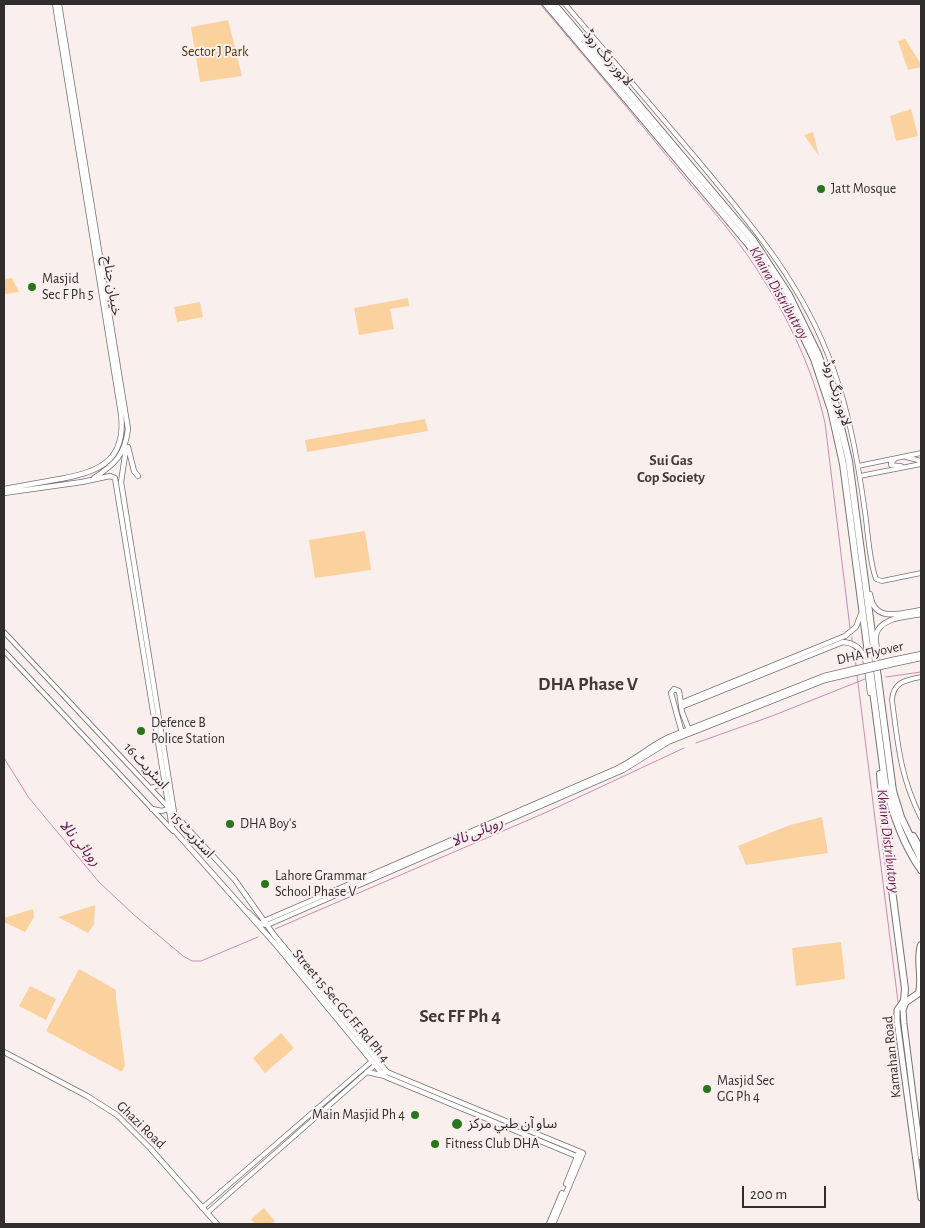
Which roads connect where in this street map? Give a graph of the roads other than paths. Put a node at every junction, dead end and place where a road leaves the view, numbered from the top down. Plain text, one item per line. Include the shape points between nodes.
1 (54, 4) edge
2 (59, 4) edge
3 (546, 4) edge
4 (554, 4) edge
5 (565, 4) edge
6 (127, 443) junction
7 (921, 453) edge
8 (904, 456) junction
9 (898, 458) junction
10 (921, 463) edge
11 (858, 466) junction
12 (910, 467) junction
13 (111, 476) junction
14 (120, 476) junction
15 (138, 476) dead end
16 (860, 476) junction
17 (91, 479) junction
18 (4, 489) edge
19 (4, 493) edge
20 (858, 534) junction
21 (855, 556) junction
22 (921, 573) edge
23 (921, 610) edge
24 (921, 614) edge
25 (861, 616) junction
26 (865, 630) junction
27 (4, 632) edge
28 (4, 651) edge
29 (921, 654) edge
30 (921, 658) edge
31 (893, 662) junction
32 (921, 677) edge
33 (879, 693) junction
34 (681, 705) junction
35 (676, 716) junction
36 (876, 716) junction
37 (689, 732) junction
38 (683, 734) junction
39 (669, 738) junction
40 (890, 775) junction
41 (164, 781) junction
42 (151, 788) junction
43 (152, 809) junction
44 (171, 810) junction
45 (921, 818) edge
46 (174, 832) junction
47 (921, 850) edge
48 (921, 859) edge
49 (921, 870) edge
50 (263, 925) junction
51 (921, 945) edge
52 (904, 983) junction
53 (916, 996) junction
54 (905, 1001) junction
55 (900, 1015) junction
56 (4, 1052) edge
57 (374, 1063) junction
58 (367, 1072) junction
59 (386, 1076) junction
60 (475, 1111) junction
61 (580, 1154) junction
62 (921, 1157) edge
63 (919, 1164) edge
64 (921, 1198) edge
65 (202, 1208) junction
66 (207, 1213) junction
67 (217, 1224) edge
68 (549, 1224) edge
69 (553, 1224) edge

1 - 18 main road, خیبان جناح via 118,395 121,434 111,459 96,470
2 - 6 main road, خیبان جناح via 127,421
3 - 21 highway, لاہور رنگ روڈ via 742,236 790,309 820,376 836,428
4 - 20 highway, لاہور رنگ روڈ via 744,230 789,295 818,354 835,402 849,461
5 - 11 street via 750,222 785,271 812,319 832,366 849,418
6 - 14 main road
6 - 15 main road
6 - 17 main road via 113,464
7 - 8 street
8 - 9 street
8 - 10 street
9 - 11 street
9 - 12 street via 891,465
10 - 12 street
11 - 16 street
12 - 16 street
13 - 14 main road via 115,471
13 - 17 main road
13 - 41 main road via 116,481
14 - 44 main road
16 - 22 street via 876,579 882,581
17 - 19 main road
20 - 23 main road via 875,608 889,615
20 - 33 highway, لاہور رنگ روڈ
21 - 25 main road
21 - 26 highway, لاہور رنگ روڈ
24 - 33 main road via 890,620 878,631
25 - 26 main road
25 - 34 main road via 856,627 845,636
26 - 36 highway, لاہور رنگ روڈ
27 - 42 street, اسٹریٹ 16
28 - 43 street, اسٹریٹ 15
29 - 31 main road, DHA Flyover
30 - 31 main road, DHA Flyover
31 - 37 main road, DHA Flyover, bridge via 824,678
32 - 45 street via 897,684 892,700 901,767
33 - 40 highway, لاہور رنگ روڈ
34 - 35 main road via 679,692 675,689 671,693
34 - 36 main road via 846,642 858,647 865,656
34 - 37 main road
35 - 38 main road
35 - 39 main road via 676,727
36 - 49 highway, لاہور رنگ روڈ via 889,798 901,833
36 - 52 highway via 886,844
37 - 38 main road, DHA Flyover
38 - 39 main road
38 - 50 main road via 623,770
39 - 50 main road via 616,769
40 - 47 highway
40 - 48 highway, لاہور رنگ روڈ via 901,817
41 - 42 main road
41 - 44 main road
42 - 44 street, اسٹریٹ 16
43 - 44 main road
43 - 46 street, اسٹریٹ 15
44 - 46 main road
44 - 50 main road, اسٹریٹ 16 via 235,880
46 - 50 main road, اسٹریٹ 15 via 242,908
50 - 57 main road, Street 15 Sec GG FF Rd Ph 4 via 273,942
50 - 60 main road via 388,1072
51 - 53 highway via 921,981
52 - 53 highway
52 - 54 highway
53 - 54 highway
54 - 55 main road, Kamahan Road
55 - 62 main road, Kamahan Road
55 - 63 main road, Kamahan Road
56 - 65 main road, Ghazi Road via 112,1111 143,1140
57 - 58 street
57 - 59 main road, Street 15 Sec GG FF Rd Ph 4
57 - 65 street
58 - 59 main road
58 - 66 street
59 - 60 main road, Street 15 Sec GG FF Rd Ph 4
60 - 61 main road
61 - 68 main road
61 - 69 main road
63 - 64 main road, Kamahan Road
65 - 66 main road, Ghazi Road
66 - 67 main road, Ghazi Road

